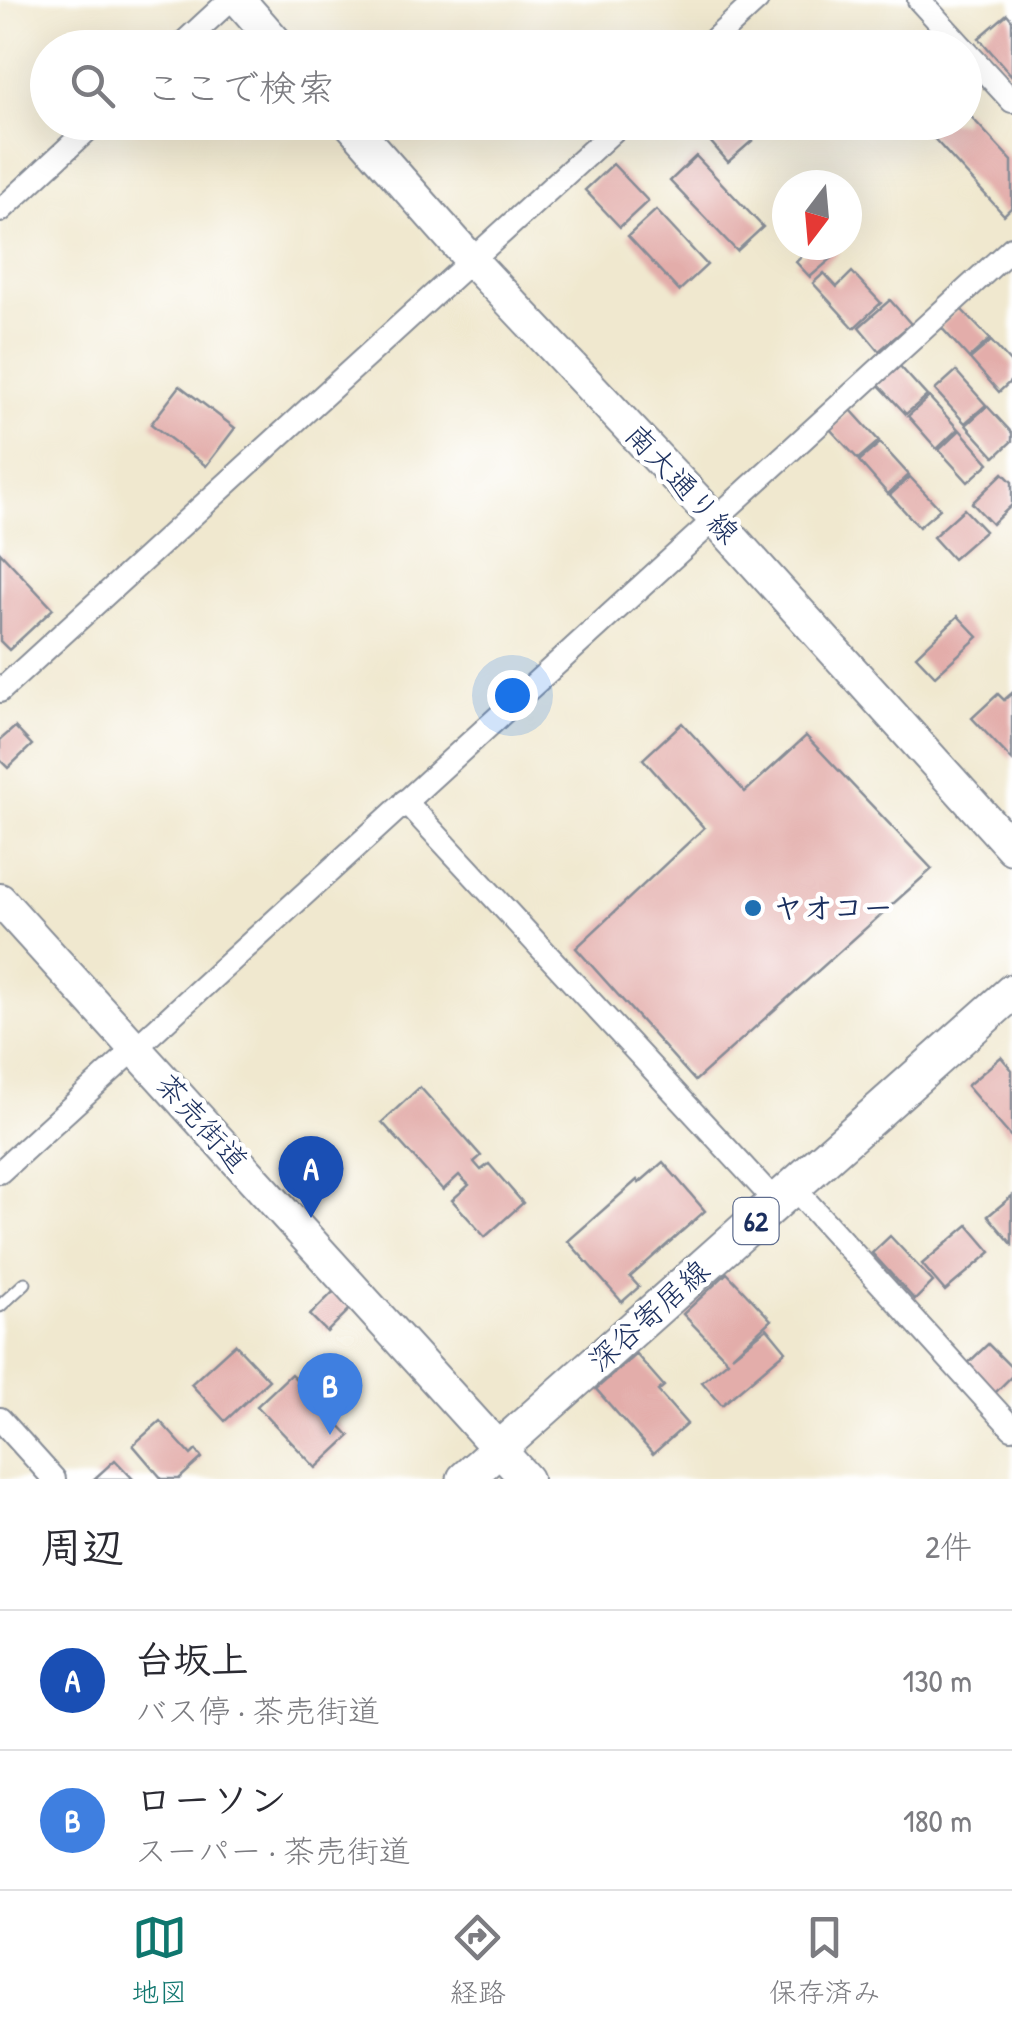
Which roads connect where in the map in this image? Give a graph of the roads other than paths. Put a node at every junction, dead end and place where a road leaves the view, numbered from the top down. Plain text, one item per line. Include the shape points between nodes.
1 (230, 0) edge
2 (239, 0) edge
3 (757, 0) edge
4 (919, 0) edge
5 (198, 30) edge
6 (266, 30) edge
7 (724, 30) edge
8 (947, 30) edge
9 (982, 68) edge
10 (1012, 100) edge
11 (76, 140) edge
12 (365, 140) edge
13 (603, 140) edge
14 (0, 210) edge
15 (1012, 248) edge
16 (472, 260) junction
17 (714, 518) junction
18 (0, 691) edge
19 (405, 802) junction
20 (1012, 848) edge
21 (0, 900) edge
22 (1012, 992) edge
23 (135, 1048) junction
24 (0, 1172) edge
25 (785, 1195) junction
26 (25, 1283) dead end
27 (0, 1306) edge
28 (0, 1420) edge
29 (1012, 1428) edge
30 (499, 1449) junction
31 (54, 1479) edge
32 (465, 1479) edge
33 (526, 1479) edge

1 - 5 street
2 - 6 street
3 - 7 street
4 - 8 street
9 - 10 street
11 - 14 street
12 - 16 street, 南大通り線
13 - 16 street
15 - 17 street
16 - 17 street, 南大通り線
16 - 18 street
17 - 19 street
17 - 20 street, 南大通り線
19 - 23 street
19 - 25 street
21 - 23 street, 茶売街道
22 - 25 main road, 深谷寄居線 / 62
23 - 24 street
23 - 30 street, 茶売街道
25 - 29 street
25 - 30 main road, 深谷寄居線 / 62
26 - 27 lane
28 - 31 street
30 - 32 main road, 深谷寄居線 / 62
30 - 33 street, 茶売街道

